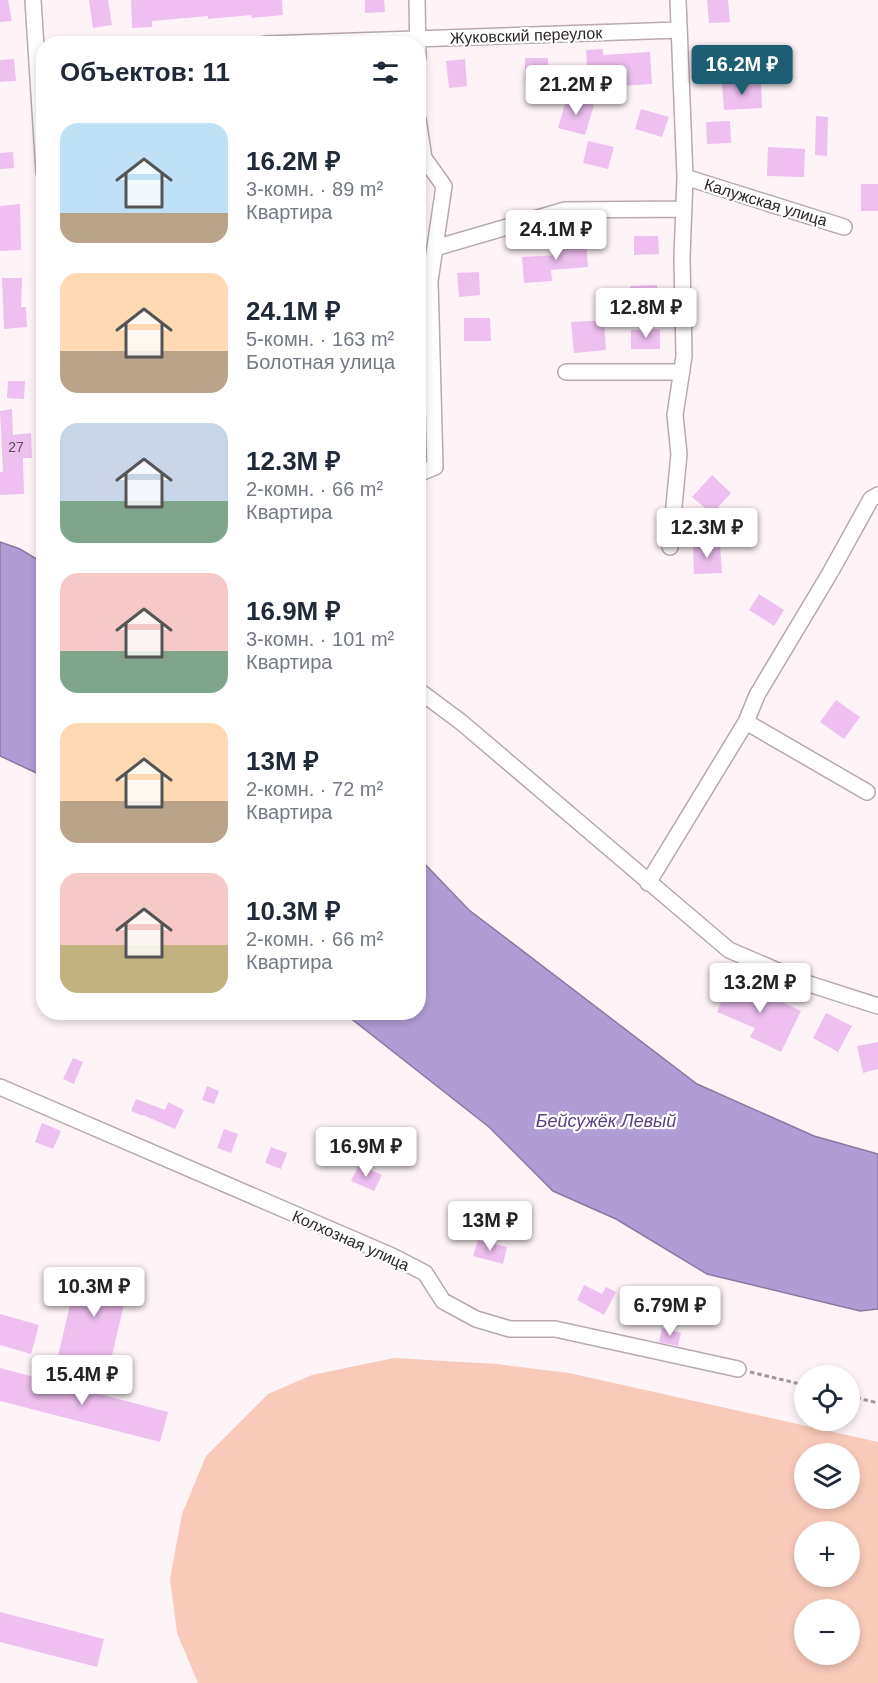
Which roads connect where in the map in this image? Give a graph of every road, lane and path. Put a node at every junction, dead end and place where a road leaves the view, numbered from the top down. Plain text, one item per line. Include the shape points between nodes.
1 (33, 0) edge
2 (417, 0) edge
3 (678, 0) edge
4 (679, 30) junction
5 (38, 36) edge
6 (419, 36) edge
7 (426, 39) edge
8 (426, 161) edge
9 (685, 177) junction
10 (684, 209) junction
11 (844, 227) dead end
12 (435, 248) junction
13 (426, 270) edge
14 (426, 292) edge
15 (567, 372) dead end
16 (682, 372) junction
17 (426, 471) edge
18 (878, 495) edge
19 (670, 547) dead end
20 (426, 696) edge
21 (746, 722) junction
22 (867, 792) dead end
23 (648, 883) junction
24 (878, 1006) edge
25 (0, 1087) edge
26 (738, 1369) joint
27 (794, 1383) edge
28 (860, 1399) edge
29 (878, 1403) edge

1 - 5 street
2 - 6 street
3 - 4 street, Калужская улица
4 - 7 street, Жуковский переулок
4 - 9 street, Калужская улица
8 - 12 street via 444,186
9 - 10 street
9 - 11 street, Калужская улица
10 - 12 street via 565,210
10 - 16 street
12 - 13 street
14 - 17 street via 435,467
15 - 16 street
16 - 19 street via 675,415 679,454
18 - 21 street via 871,499 757,695
20 - 23 street
21 - 22 street
21 - 23 street
23 - 24 street via 729,950 806,983
25 - 26 street, Колхозная улица via 392,1256 425,1273 443,1301 476,1319 510,1329 555,1329
26 - 27 path
28 - 29 path

